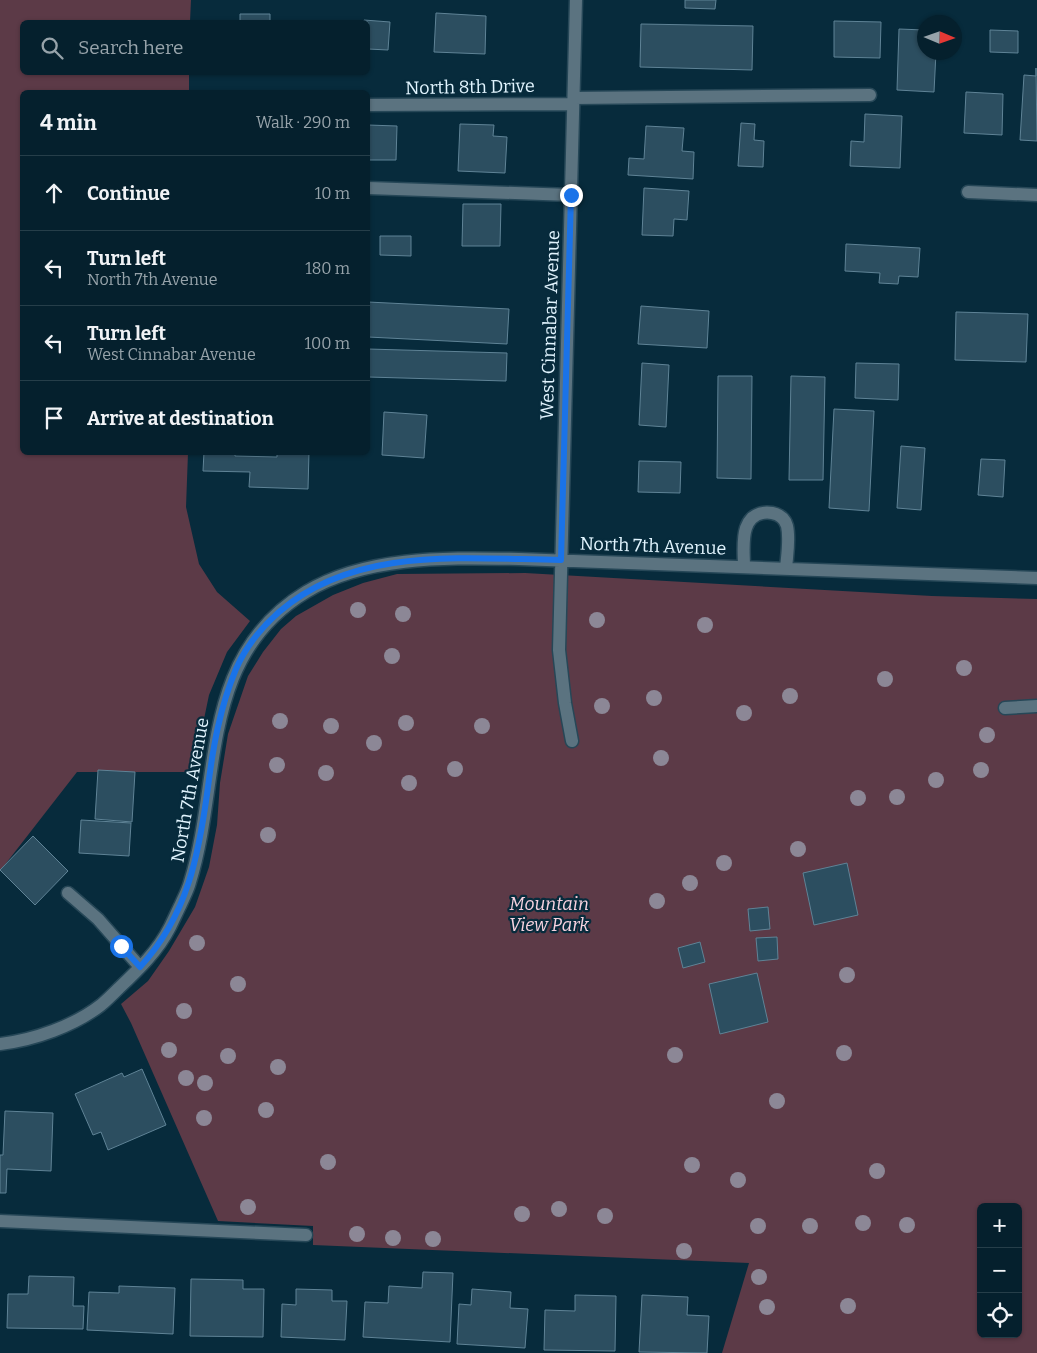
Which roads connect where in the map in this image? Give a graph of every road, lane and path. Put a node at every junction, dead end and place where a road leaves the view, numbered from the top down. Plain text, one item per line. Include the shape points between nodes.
1 (576, 0) edge
2 (870, 96) dead end
3 (574, 101) junction
4 (370, 105) edge
5 (370, 188) edge
6 (968, 192) dead end
7 (571, 195) junction
8 (1037, 195) edge
9 (561, 560) junction
10 (744, 567) junction
11 (786, 569) junction
12 (1037, 578) edge
13 (1037, 706) edge
14 (1006, 708) dead end
15 (572, 741) dead end
16 (68, 893) dead end
17 (140, 967) junction
18 (0, 1044) edge
19 (0, 1221) edge
20 (306, 1235) dead end

1 - 3 street, West Cinnabar Avenue
2 - 3 street, North 8th Drive
3 - 4 street, North 8th Drive
3 - 7 street, West Cinnabar Avenue
5 - 7 street
6 - 8 street
7 - 9 street, West Cinnabar Avenue
9 - 10 street, North 7th Avenue
9 - 15 street, West Cinnabar Avenue via 559,650
9 - 17 street, North 7th Avenue via 461,558 392,563 337,577 306,592 268,622 236,668 224,704 190,885 170,927
10 - 11 street, North 7th Avenue
10 - 11 street via 746,528 751,519 761,513 775,513 783,517 787,526
11 - 12 street, North 7th Avenue
13 - 14 street
16 - 17 street via 98,919
17 - 18 street, North 7th Avenue via 101,1005 87,1014 45,1035
19 - 20 street

